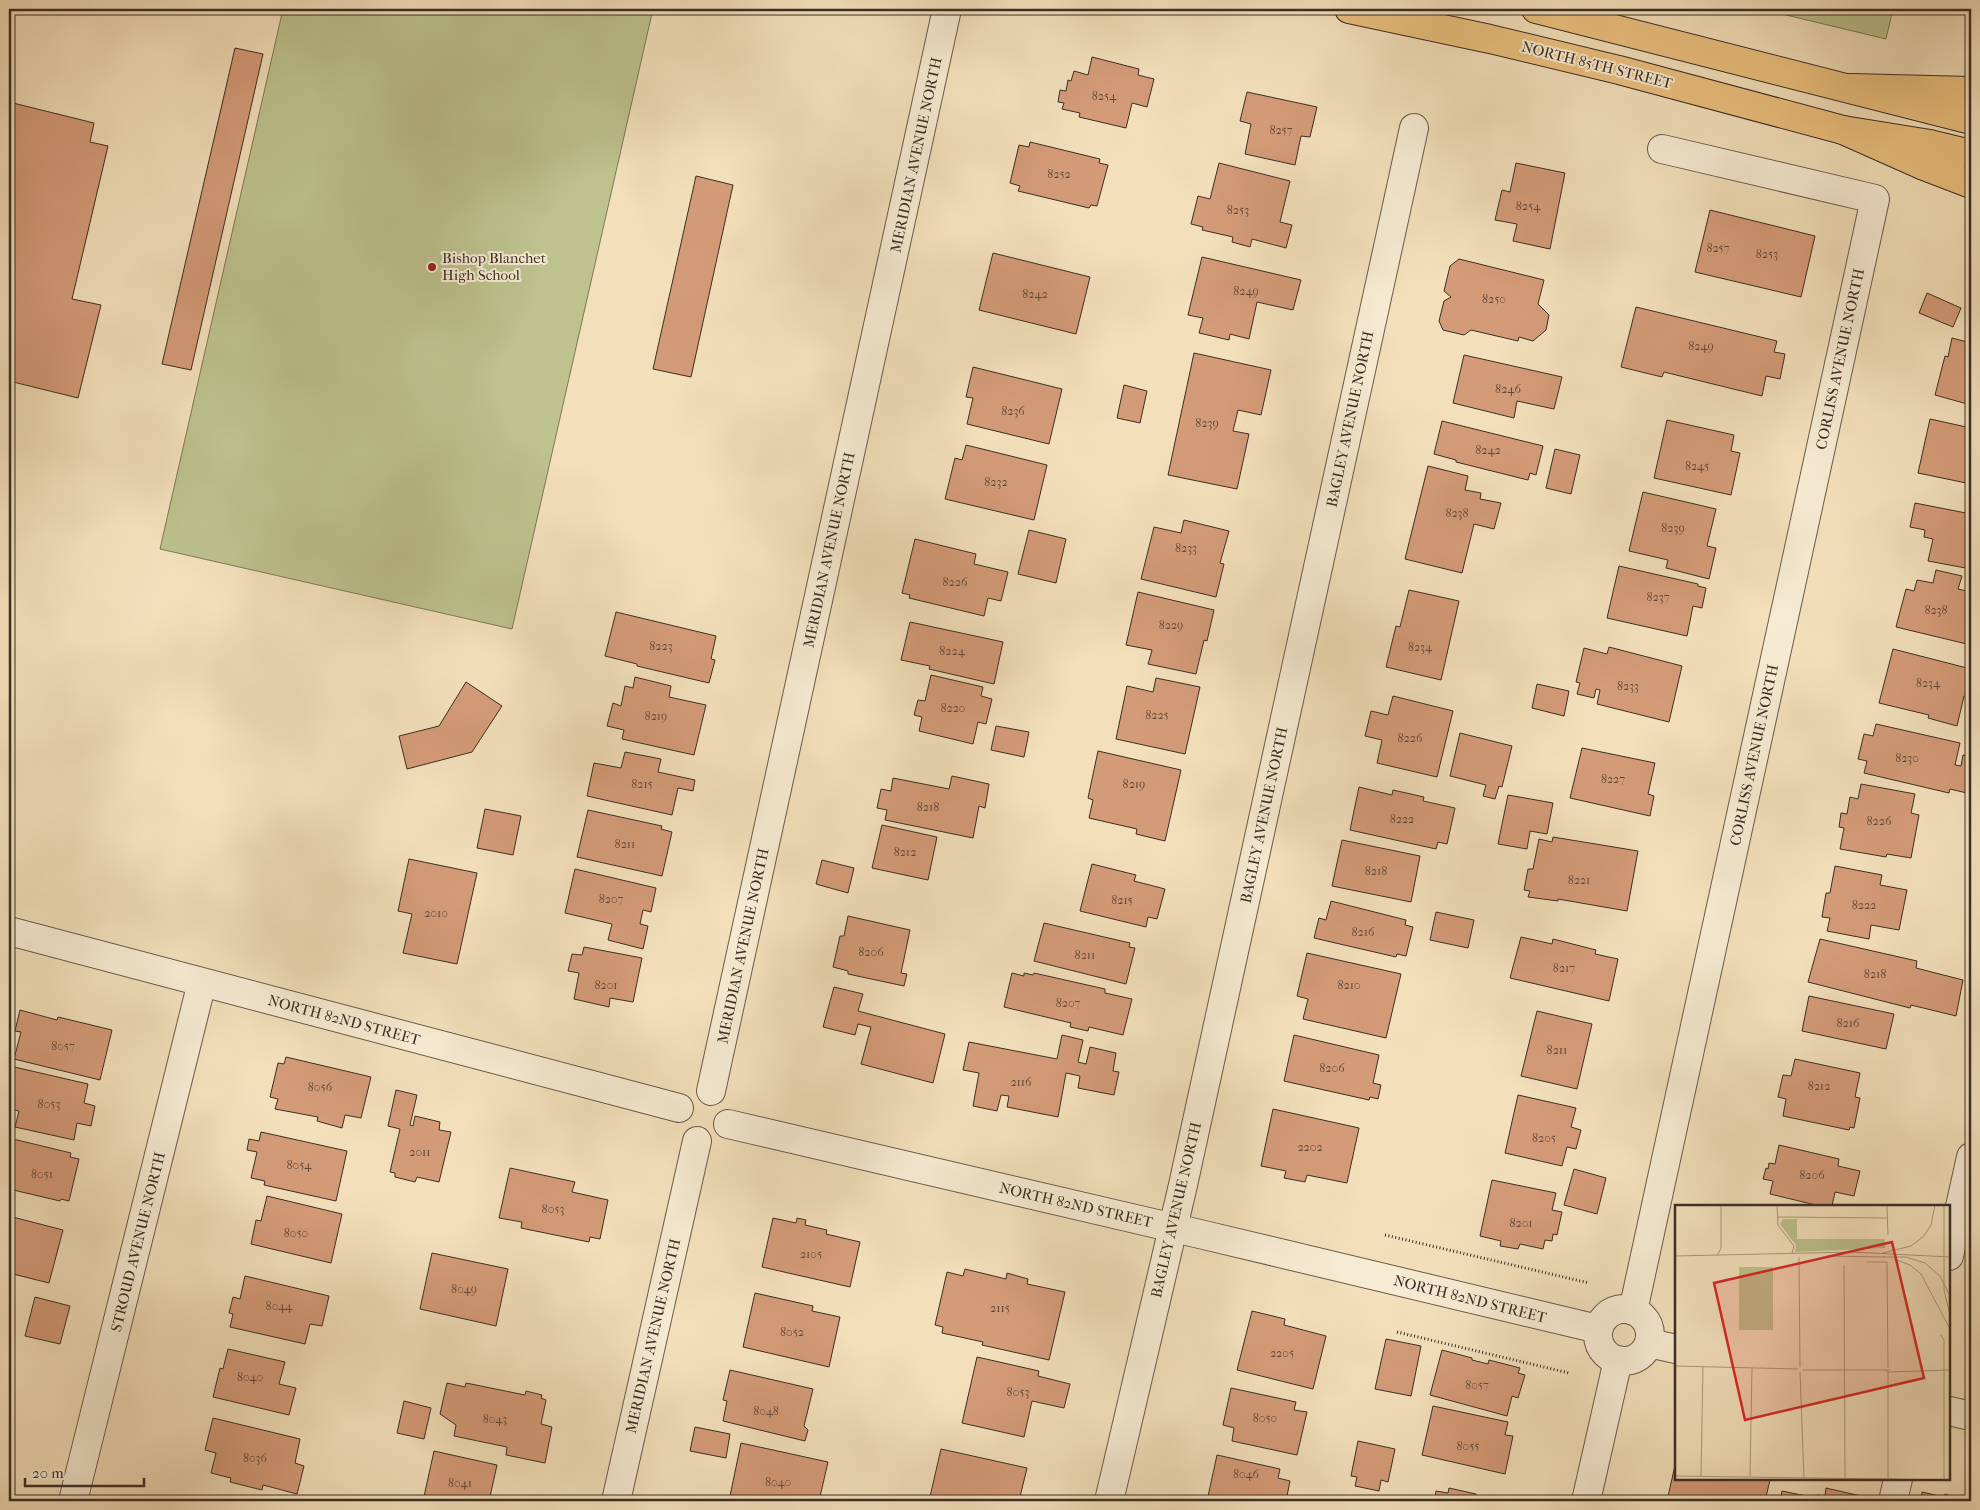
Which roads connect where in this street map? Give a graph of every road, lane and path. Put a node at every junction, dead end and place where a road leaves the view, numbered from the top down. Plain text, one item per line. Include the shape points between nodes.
1 (947, 9) edge
2 (1349, 9) edge
3 (1536, 9) edge
4 (1852, 88) junction
5 (1971, 91) edge
6 (1971, 120) edge
7 (1414, 128) dead end
8 (1843, 130) junction
9 (1662, 150) dead end
10 (1971, 154) edge
11 (1971, 184) edge
12 (9, 931) edge
13 (202, 982) junction
14 (711, 1091) junction
15 (680, 1108) junction
16 (728, 1124) junction
17 (696, 1141) junction
18 (1971, 1156) edge
19 (1172, 1228) junction
20 (1385, 1235) dead end
21 (1950, 1251) edge
22 (1589, 1282) dead end
23 (1633, 1311) junction
24 (1598, 1329) junction
25 (1397, 1332) dead end
26 (1649, 1342) junction
27 (1675, 1349) edge
28 (1618, 1360) junction
29 (1569, 1374) dead end
30 (1950, 1411) edge
31 (1971, 1416) edge
32 (1898, 1480) edge
33 (73, 1501) edge
34 (616, 1501) edge
35 (1109, 1501) edge
36 (1586, 1501) edge
37 (1893, 1501) edge

1 - 14 street, MERIDIAN AVENUE NORTH
2 - 8 main road, NORTH 85TH STREET via 1619,70
3 - 4 main road
4 - 5 main road
4 - 6 main road
7 - 19 street, BAGLEY AVENUE NORTH
8 - 10 main road
8 - 11 main road
9 - 23 street, CORLISS AVENUE NORTH via 1875,199
12 - 13 street, NORTH 82ND STREET
13 - 15 street, NORTH 82ND STREET
13 - 33 street, STROUD AVENUE NORTH
14 - 15 street via 693,1092
14 - 16 street via 728,1107
15 - 17 street via 680,1126
16 - 17 street via 717,1138 709,1142
16 - 19 street, NORTH 82ND STREET
17 - 34 street, MERIDIAN AVENUE NORTH
18 - 21 street
19 - 24 street, NORTH 82ND STREET
19 - 35 street, BAGLEY AVENUE NORTH
20 - 22 path
23 - 24 street via 1618,1309 1610,1312
23 - 26 street via 1648,1325
24 - 28 street via 1598,1342 1602,1349 1607,1356
25 - 29 path
26 - 27 street
26 - 28 street via 1638,1357 1631,1361
28 - 36 street
30 - 31 street
32 - 37 street

